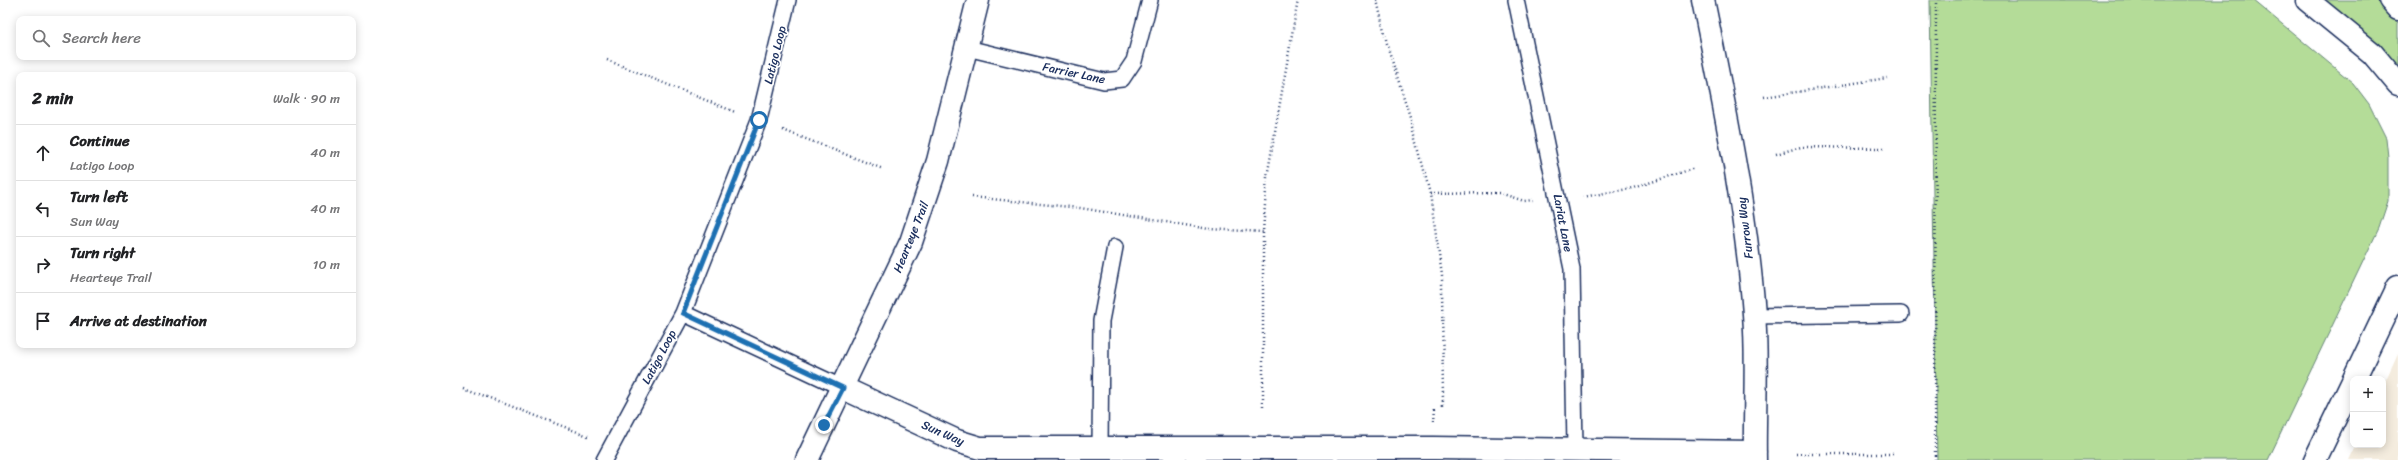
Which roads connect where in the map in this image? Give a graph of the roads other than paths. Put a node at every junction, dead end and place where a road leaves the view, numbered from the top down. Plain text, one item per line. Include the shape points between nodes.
1 (788, 0) edge
2 (978, 0) edge
3 (1150, 0) edge
4 (1516, 0) edge
5 (1703, 0) edge
6 (2307, 0) edge
7 (2390, 0) edge
8 (2398, 9) edge
9 (967, 48) junction
10 (2398, 84) edge
11 (1115, 247) dead end
12 (2398, 287) edge
13 (683, 313) junction
14 (1901, 314) dead end
15 (1754, 316) junction
16 (2355, 376) edge
17 (2350, 386) edge
18 (843, 388) junction
19 (1575, 449) junction
20 (1100, 450) junction
21 (979, 454) edge
22 (1755, 456) edge
23 (604, 460) edge
24 (807, 460) edge
25 (2315, 460) edge

1 - 13 lane, Latigo Loop via 759,120
2 - 9 street, Hearteye Trail
3 - 9 lane, Farrier Lane via 1134,61 1122,80 1104,81
4 - 19 lane, Lariat Lane via 1572,269
5 - 15 street, Furrow Way via 1735,160
6 - 10 street via 2372,54
7 - 8 street
9 - 18 street, Hearteye Trail via 938,161 911,242
11 - 20 lane via 1101,321
12 - 16 street
13 - 18 lane, Sun Way
13 - 23 lane, Latigo Loop
14 - 15 lane
15 - 22 street, Furrow Way
17 - 25 street
18 - 21 street, Sun Way via 957,441
18 - 24 street, Hearteye Trail
19 - 20 street, Sun Way
19 - 22 street, Sun Way
20 - 21 street, Sun Way

